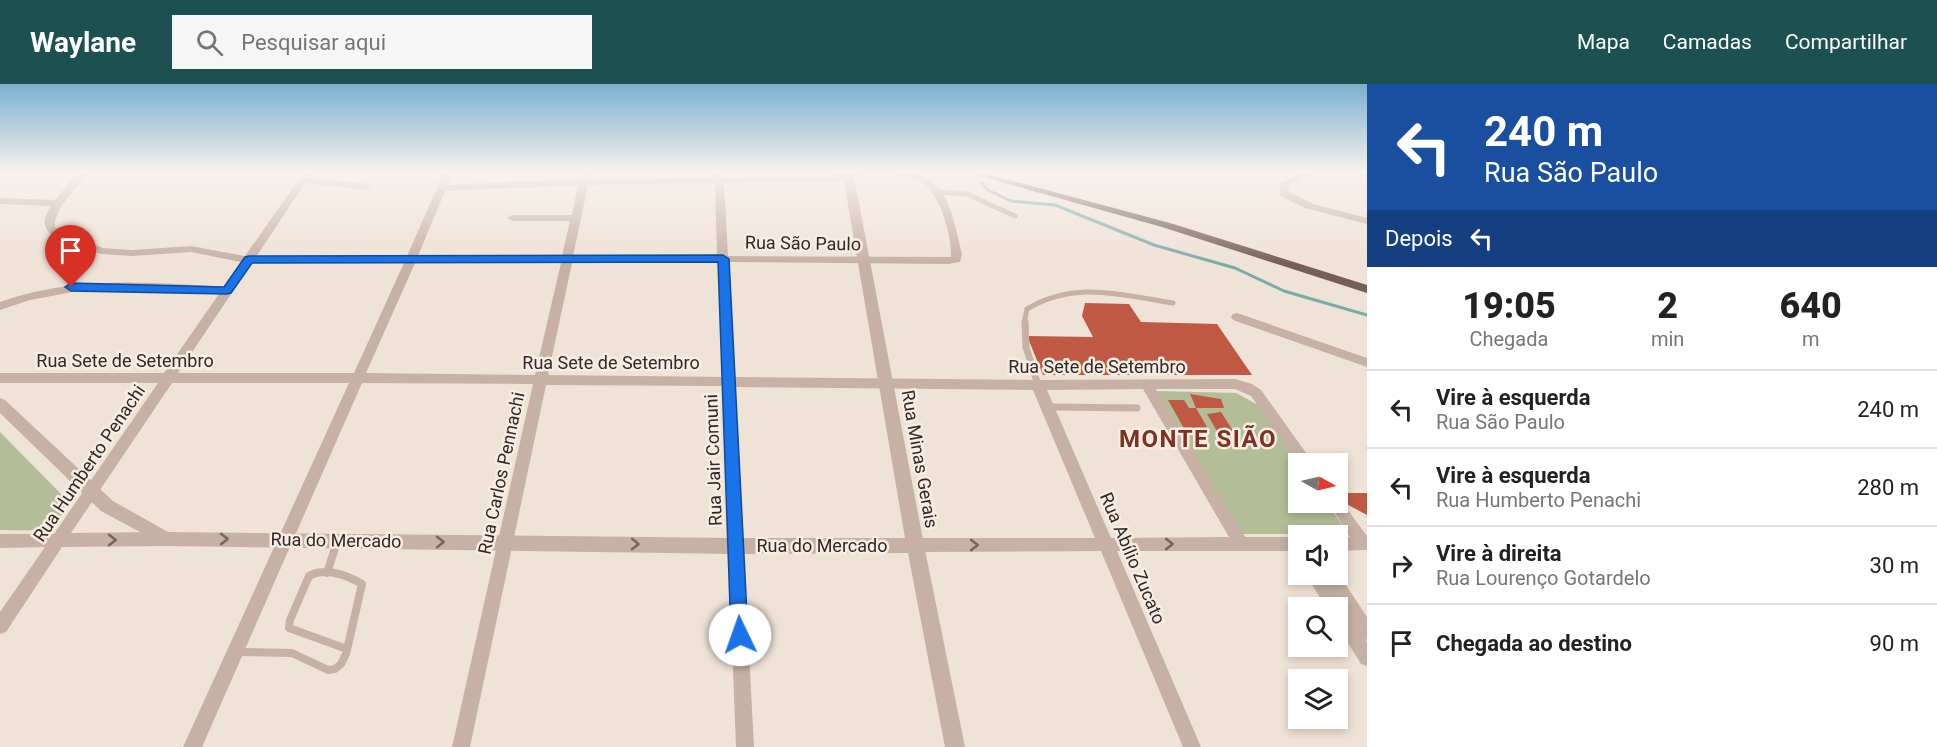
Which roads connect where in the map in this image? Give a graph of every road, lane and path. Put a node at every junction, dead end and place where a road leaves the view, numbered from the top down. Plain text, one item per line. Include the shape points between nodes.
1 (58, 203) edge
2 (287, 203) edge
3 (436, 203) edge
4 (579, 203) edge
5 (720, 203) edge
6 (853, 203) edge
7 (943, 203) edge
8 (987, 203) edge
9 (1086, 203) edge
10 (1300, 203) edge
11 (1015, 216) dead end
12 (512, 218) dead end
13 (576, 218) junction
14 (1367, 221) edge
15 (723, 259) junction
16 (249, 260) junction
17 (411, 260) junction
18 (568, 260) junction
19 (864, 261) junction
20 (1367, 289) edge
21 (227, 291) junction
22 (1173, 303) dead end
23 (0, 306) edge
24 (1237, 317) dead end
25 (1367, 363) edge
26 (169, 377) junction
27 (0, 378) edge
28 (356, 378) junction
29 (541, 380) junction
30 (729, 381) junction
31 (886, 382) junction
32 (1038, 385) junction
33 (1147, 385) junction
34 (0, 404) edge
35 (1048, 407) junction
36 (1137, 408) dead end
37 (1299, 453) edge
38 (92, 493) junction
39 (1343, 513) edge
40 (166, 539) junction
41 (286, 539) junction
42 (59, 540) junction
43 (0, 541) edge
44 (507, 541) junction
45 (338, 542) junction
46 (1365, 543) edge
47 (1240, 544) junction
48 (1348, 544) edge
49 (915, 545) junction
50 (1106, 545) junction
51 (736, 546) junction
52 (1288, 546) edge
53 (327, 573) junction
54 (1337, 585) edge
55 (0, 626) edge
56 (1348, 628) edge
57 (1367, 632) edge
58 (347, 649) junction
59 (235, 652) junction
60 (1367, 658) edge
61 (192, 747) edge
62 (461, 747) edge
63 (745, 747) edge
64 (955, 747) edge
65 (1192, 747) edge

1 - 16 street, Rua São Paulo via 50,218 50,228 90,248 115,253 191,249
2 - 16 street, Rua Humberto Penachi
3 - 17 street
4 - 13 street, Rua Carlos Pennachi
5 - 15 street, Rua Jair Comuni
6 - 19 street, Rua Minas Gerais
7 - 19 street, Rua São Paulo via 956,260
8 - 11 lane
9 - 20 main road
10 - 14 street
12 - 13 street
13 - 18 street, Rua Carlos Pennachi
15 - 18 street, Rua São Paulo
15 - 19 street, Rua São Paulo
15 - 30 street, Rua Jair Comuni
16 - 17 street, Rua São Paulo
16 - 21 street, Rua Humberto Penachi
17 - 18 street, Rua São Paulo
17 - 28 street
18 - 29 street, Rua Carlos Pennachi
19 - 31 street, Rua Minas Gerais
21 - 23 street via 71,287 25,296
21 - 26 street, Rua Humberto Penachi
22 - 32 lane via 1076,291 1040,299 1028,309 1023,332
24 - 25 street
26 - 27 street, Rua Sete de Setembro
26 - 28 street, Rua Sete de Setembro
26 - 38 street, Rua Humberto Penachi
28 - 29 street, Rua Sete de Setembro
28 - 41 street
29 - 30 street, Rua Sete de Setembro
29 - 44 street, Rua Carlos Pennachi
30 - 31 street, Rua Sete de Setembro
30 - 51 street, Rua Jair Comuni
31 - 32 street, Rua Sete de Setembro
31 - 49 street, Rua Minas Gerais
32 - 33 street, Rua Sete de Setembro
32 - 35 street, Rua Abílio Zucato
33 - 37 street, Rua Sete de Setembro via 1247,387 1256,393
33 - 47 street
34 - 38 street
35 - 36 lane
35 - 50 street, Rua Abílio Zucato
38 - 40 street via 107,506
38 - 42 street, Rua Humberto Penachi
39 - 46 street
40 -> 41 street, Rua do Mercado
42 -> 40 street
41 - 45 street, Rua do Mercado
41 - 59 street
42 - 43 street
42 - 55 street, Rua Humberto Penachi
45 -> 44 street, Rua do Mercado
44 -> 51 street, Rua do Mercado
44 - 62 street, Rua Carlos Pennachi
45 - 53 lane
46 - 48 street
50 -> 47 street, Rua do Mercado
47 - 52 street, Rua do Mercado
49 -> 50 street, Rua do Mercado
49 - 51 street, Rua do Mercado
49 - 64 street, Rua Minas Gerais
50 - 65 street, Rua Abílio Zucato
51 - 63 street, Rua Jair Comuni
53 - 58 lane via 362,584
53 - 58 lane via 309,576 289,628
54 - 57 street
56 - 60 street
58 - 59 lane via 341,663 329,669 292,653
59 - 61 street

